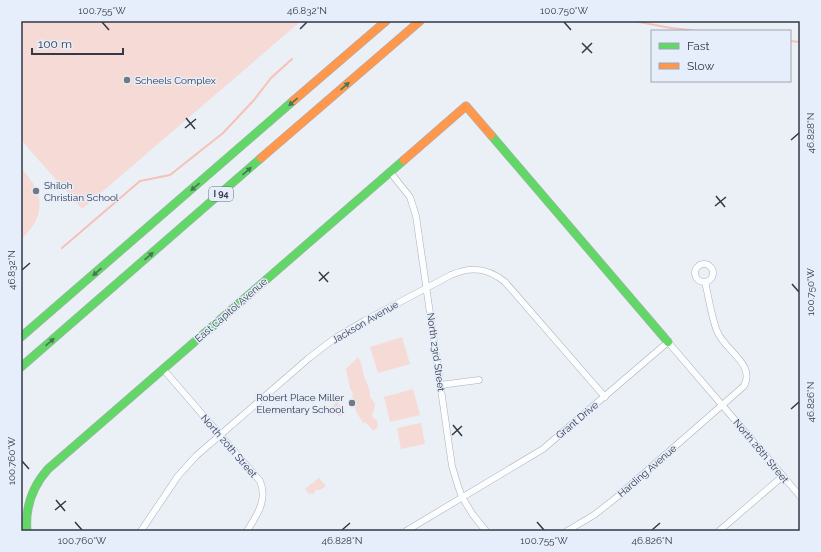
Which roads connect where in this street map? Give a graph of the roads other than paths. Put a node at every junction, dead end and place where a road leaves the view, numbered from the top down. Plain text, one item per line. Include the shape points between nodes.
1 (386, 21) edge
2 (420, 21) edge
3 (390, 172) junction
4 (705, 282) dead end
5 (427, 288) junction
6 (21, 337) edge
7 (668, 342) junction
8 (21, 367) edge
9 (163, 369) junction
10 (479, 380) dead end
11 (440, 385) junction
12 (605, 397) junction
13 (723, 406) junction
14 (220, 435) junction
15 (783, 476) junction
16 (800, 496) edge
17 (462, 497) junction
18 (27, 531) edge
19 (141, 531) edge
20 (247, 531) edge
21 (406, 531) edge
22 (486, 531) edge
23 (567, 531) edge
24 (719, 531) edge

1 -> 6 main road, I 94
8 -> 2 main road, I 94
3 - 5 street, North 23rd Street via 406,192 415,210
3 - 7 main road, East Capitol Avenue via 466,106
3 - 9 main road, East Capitol Avenue
4 - 13 street, Harding Avenue via 717,332 747,372 744,386
5 - 11 street, North 23rd Street
5 - 12 street, Jackson Avenue via 457,272 471,269 484,270 499,277
5 - 14 street, Jackson Avenue via 364,321 331,342
7 - 12 street, Grant Drive
7 - 13 street
9 - 14 street, North 20th Street
9 - 18 main road, East Capitol Avenue via 43,474 28,503
10 - 11 street
11 - 17 street, North 23rd Street via 452,466
12 - 17 street, Grant Drive via 542,448
13 - 15 street, North 26th Street
13 - 23 street, Harding Avenue via 613,501
14 - 19 street, Jackson Avenue via 184,469
14 - 20 street, North 20th Street via 260,481 262,487 262,503
15 - 16 street, North 26th Street
15 - 24 street
17 - 21 street, Grant Drive
17 - 22 street, North 23rd Street

